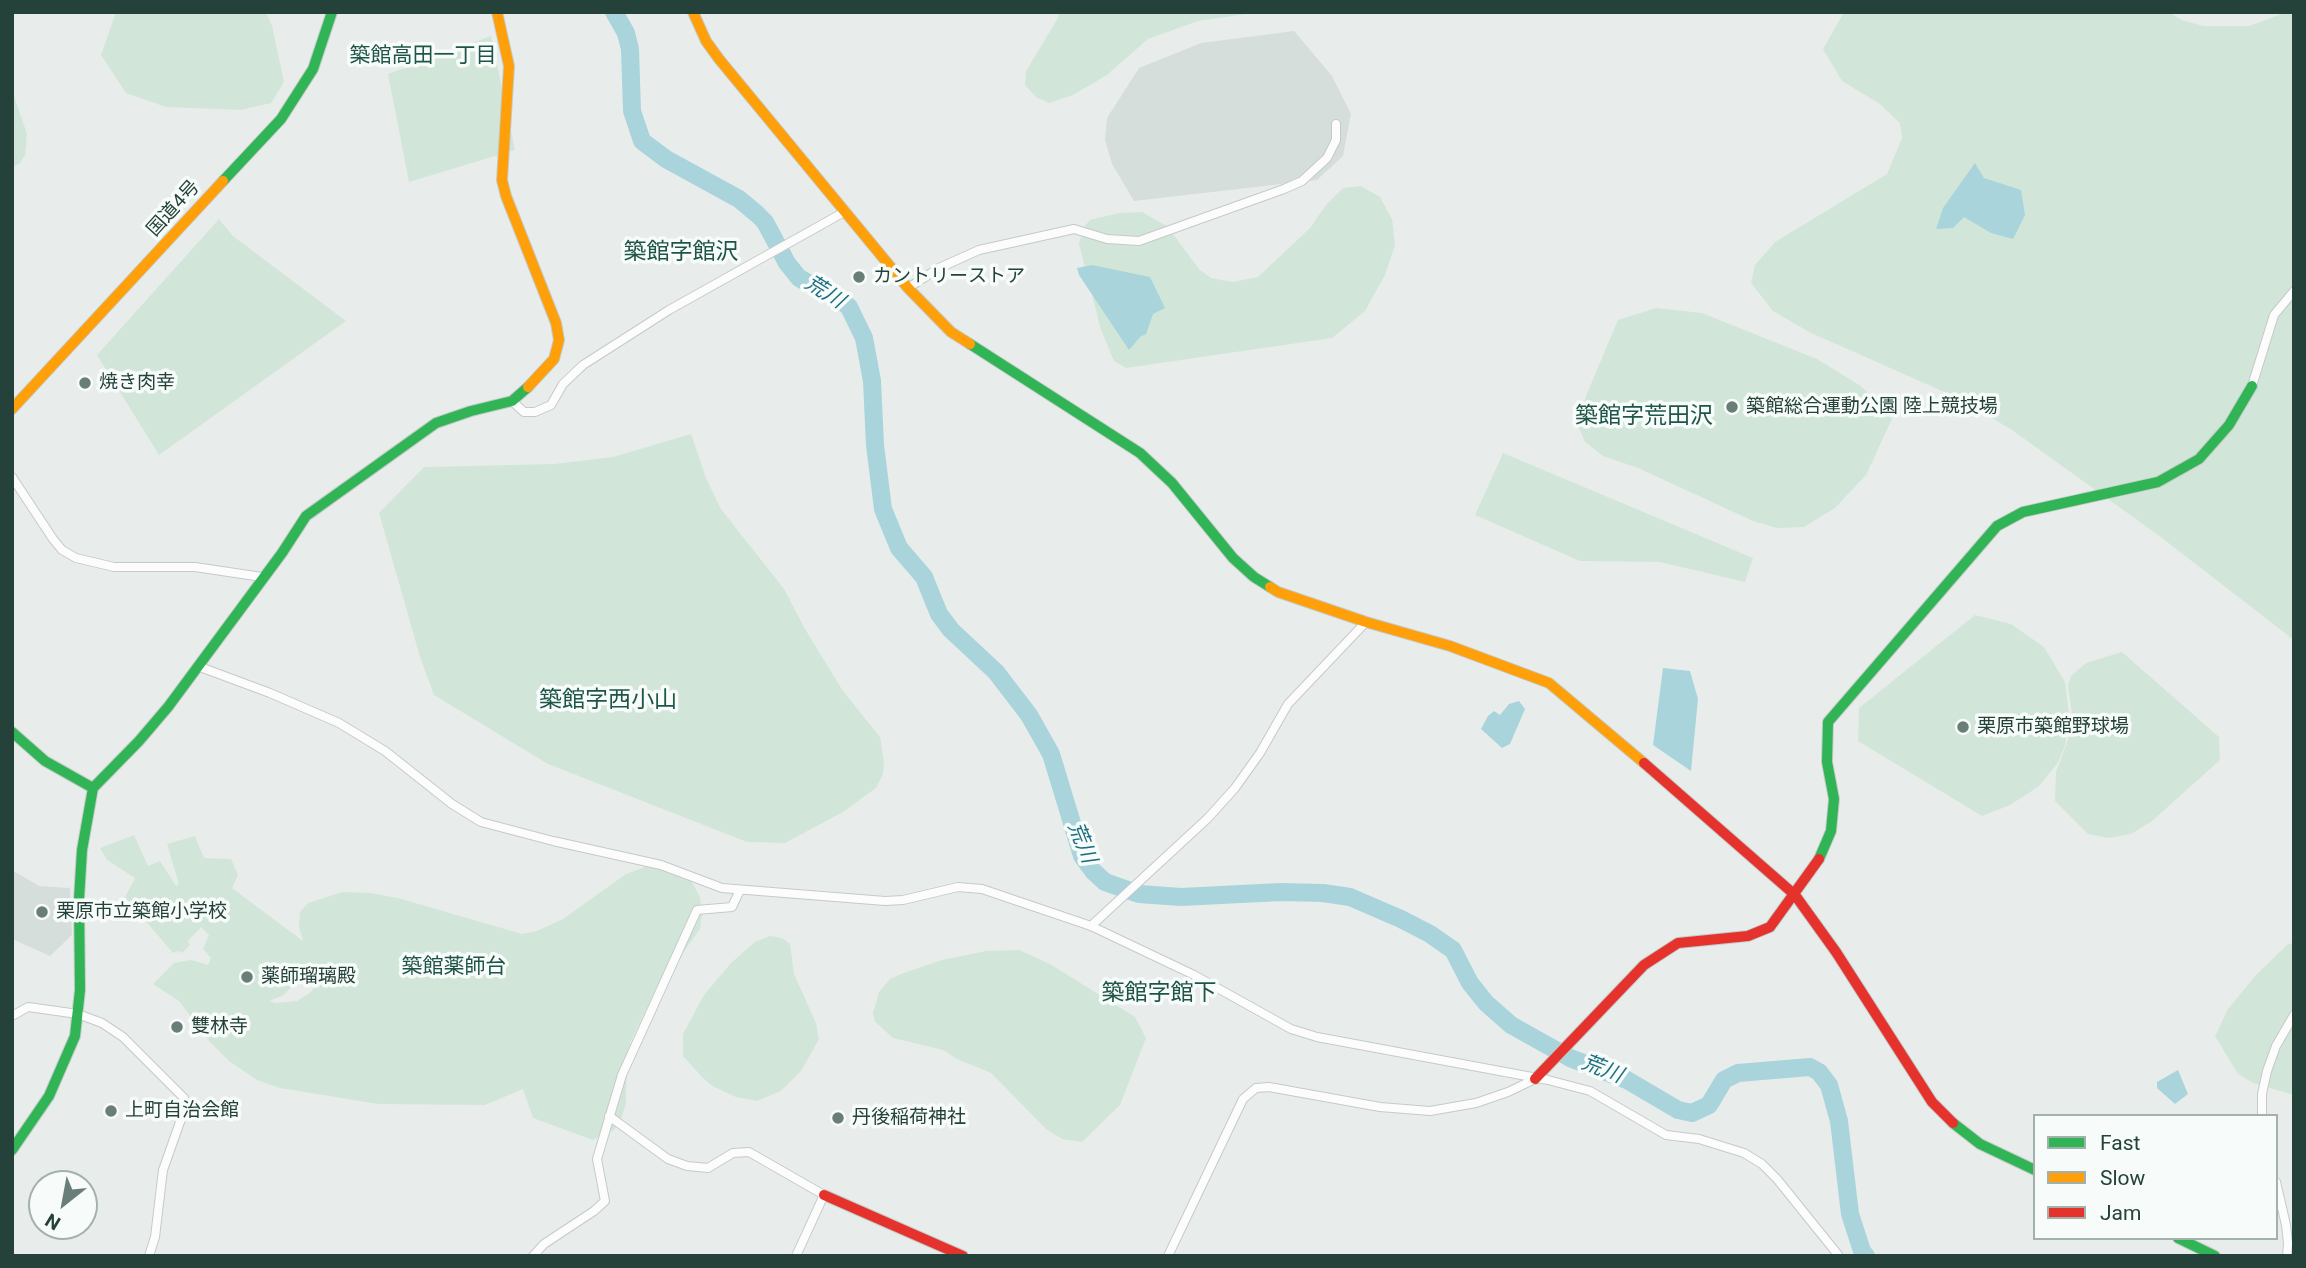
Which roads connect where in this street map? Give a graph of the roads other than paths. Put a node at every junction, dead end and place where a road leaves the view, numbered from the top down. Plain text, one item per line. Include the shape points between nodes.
1 (332, 12) edge
2 (497, 12) edge
3 (693, 12) edge
4 (1336, 124) dead end
5 (846, 211) junction
6 (908, 288) junction
7 (2294, 291) edge
8 (2252, 386) joint
9 (512, 401) junction
10 (12, 409) edge
11 (12, 477) edge
12 (262, 577) junction
13 (1366, 622) junction
14 (200, 667) junction
15 (12, 732) edge
16 (93, 788) junction
17 (740, 890) junction
18 (1794, 895) junction
19 (1091, 926) junction
20 (78, 1014) junction
21 (2294, 1015) edge
22 (12, 1016) edge
23 (1535, 1079) junction
24 (2262, 1114) edge
25 (609, 1116) junction
26 (12, 1150) edge
27 (2033, 1169) edge
28 (2278, 1191) edge
29 (824, 1195) junction
30 (2182, 1240) edge
31 (149, 1256) edge
32 (533, 1256) edge
33 (796, 1256) edge
34 (963, 1256) edge
35 (1168, 1256) edge
36 (1839, 1256) edge
37 (2215, 1256) edge
38 (2287, 1256) edge

1 - 10 main road, 国道4号 via 313,69 281,119
2 - 9 main road via 509,66 502,180 559,340 554,359
3 - 5 main road via 719,59
4 - 6 street via 1336,140 1327,158 1302,181 1284,189 1139,241 1108,239 1074,229 979,250
5 - 6 main road
5 - 9 street via 669,310 583,365 563,384 551,405 524,412
6 - 13 main road via 951,332 1140,453 1254,577 1278,592
7 - 8 street via 2274,315
8 - 18 main road via 2229,425 2199,459 2168,477 2023,512 1997,526 1983,541 1828,722 1827,762 1834,800 1831,831 1821,856
9 - 12 main road via 436,423 384,459 306,516
11 - 12 street via 53,539 76,558 114,567 195,567
12 - 14 main road
13 - 18 main road via 1450,646 1549,683
13 - 19 street via 1288,704 1260,753 1208,818
14 - 16 main road
14 - 17 street via 339,723 481,822 661,865 722,888
15 - 16 main road via 45,761
16 - 20 main road via 80,875
17 - 19 street via 885,901 958,887 982,889
17 - 25 street via 732,907 697,910 622,1076
18 - 23 main road via 1770,927 1748,936 1678,943 1644,965
18 - 27 main road via 1932,1102 1980,1144
19 - 23 street via 1194,975 1291,1029
20 - 22 street via 28,1007
20 - 26 main road via 75,1036 49,1096
20 - 31 street via 123,1037 184,1098 186,1105 163,1170
21 - 24 street via 2267,1071
23 - 35 street via 1476,1102 1430,1111 1256,1088 1242,1099
23 - 36 street via 1590,1091 1666,1135 1699,1139 1744,1153 1777,1179
25 - 29 street via 668,1159 687,1166 708,1168 733,1153 749,1152
25 - 32 street via 597,1158 605,1201
28 - 38 street
29 - 33 street
29 - 34 main road
30 - 37 main road

